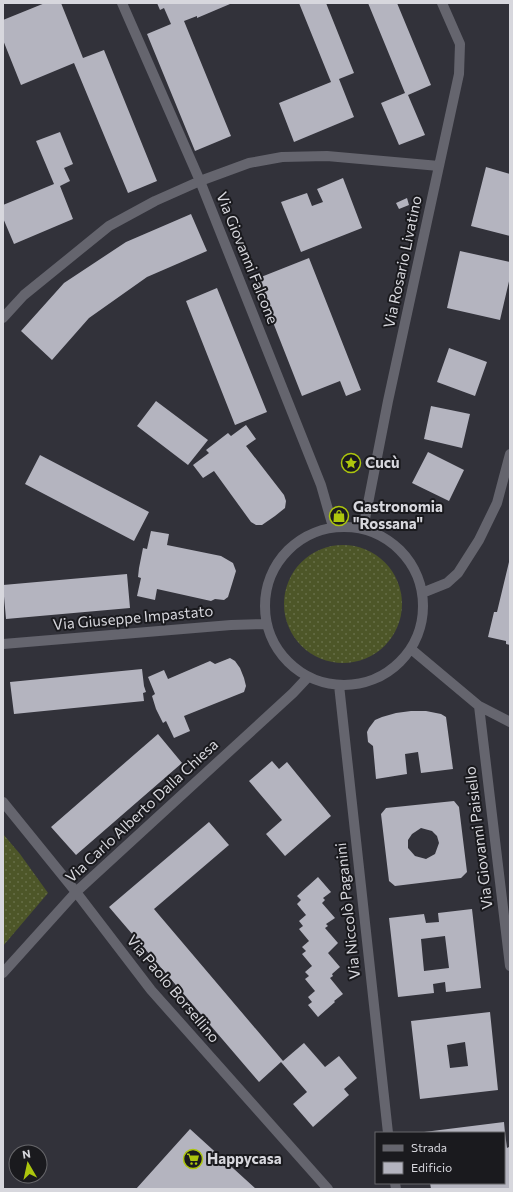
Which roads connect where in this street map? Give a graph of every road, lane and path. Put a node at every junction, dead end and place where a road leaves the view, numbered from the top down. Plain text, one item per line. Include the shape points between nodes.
1 (122, 3) edge
2 (442, 3) edge
3 (439, 166) junction
4 (200, 181) junction
5 (3, 318) edge
6 (510, 454) edge
7 (333, 527) junction
8 (363, 529) junction
9 (422, 593) junction
10 (266, 624) junction
11 (3, 644) edge
12 (410, 648) junction
13 (308, 677) junction
14 (339, 685) junction
15 (479, 706) junction
16 (510, 722) edge
17 (3, 802) edge
18 (76, 892) junction
19 (510, 966) edge
20 (3, 973) edge
21 (388, 1132) edge
22 (328, 1189) edge

1 - 4 street, Via Giovanni Falcone
2 - 3 street, Via Rosario Livatino via 460,44 459,74
3 - 4 street via 327,156 282,157 250,163
3 - 8 street, Via Rosario Livatino
4 - 5 street via 155,201 109,226 24,295
4 - 7 street, Via Giovanni Falcone via 321,485
6 - 9 street via 497,503 480,540 458,573 447,583
7 - 8 street
7 - 10 street via 312,533 293,544 278,561 268,580 264,602
8 - 9 street via 380,535 396,545 417,575
9 - 12 street via 423,612 419,631
10 - 11 street, Via Giuseppe Impastato
10 - 13 street via 274,646 289,663
12 - 14 street via 392,669 367,682
12 - 15 street
13 - 14 street
13 - 18 street, Via Carlo Alberto Dalla Chiesa
14 - 21 street, Via Niccolò Paganini
15 - 16 street
15 - 19 street, Via Giovanni Paisiello
17 - 18 street, Via Paolo Borsellino
18 - 20 street, Via Carlo Alberto Dalla Chiesa
18 - 22 street, Via Paolo Borsellino via 151,990

